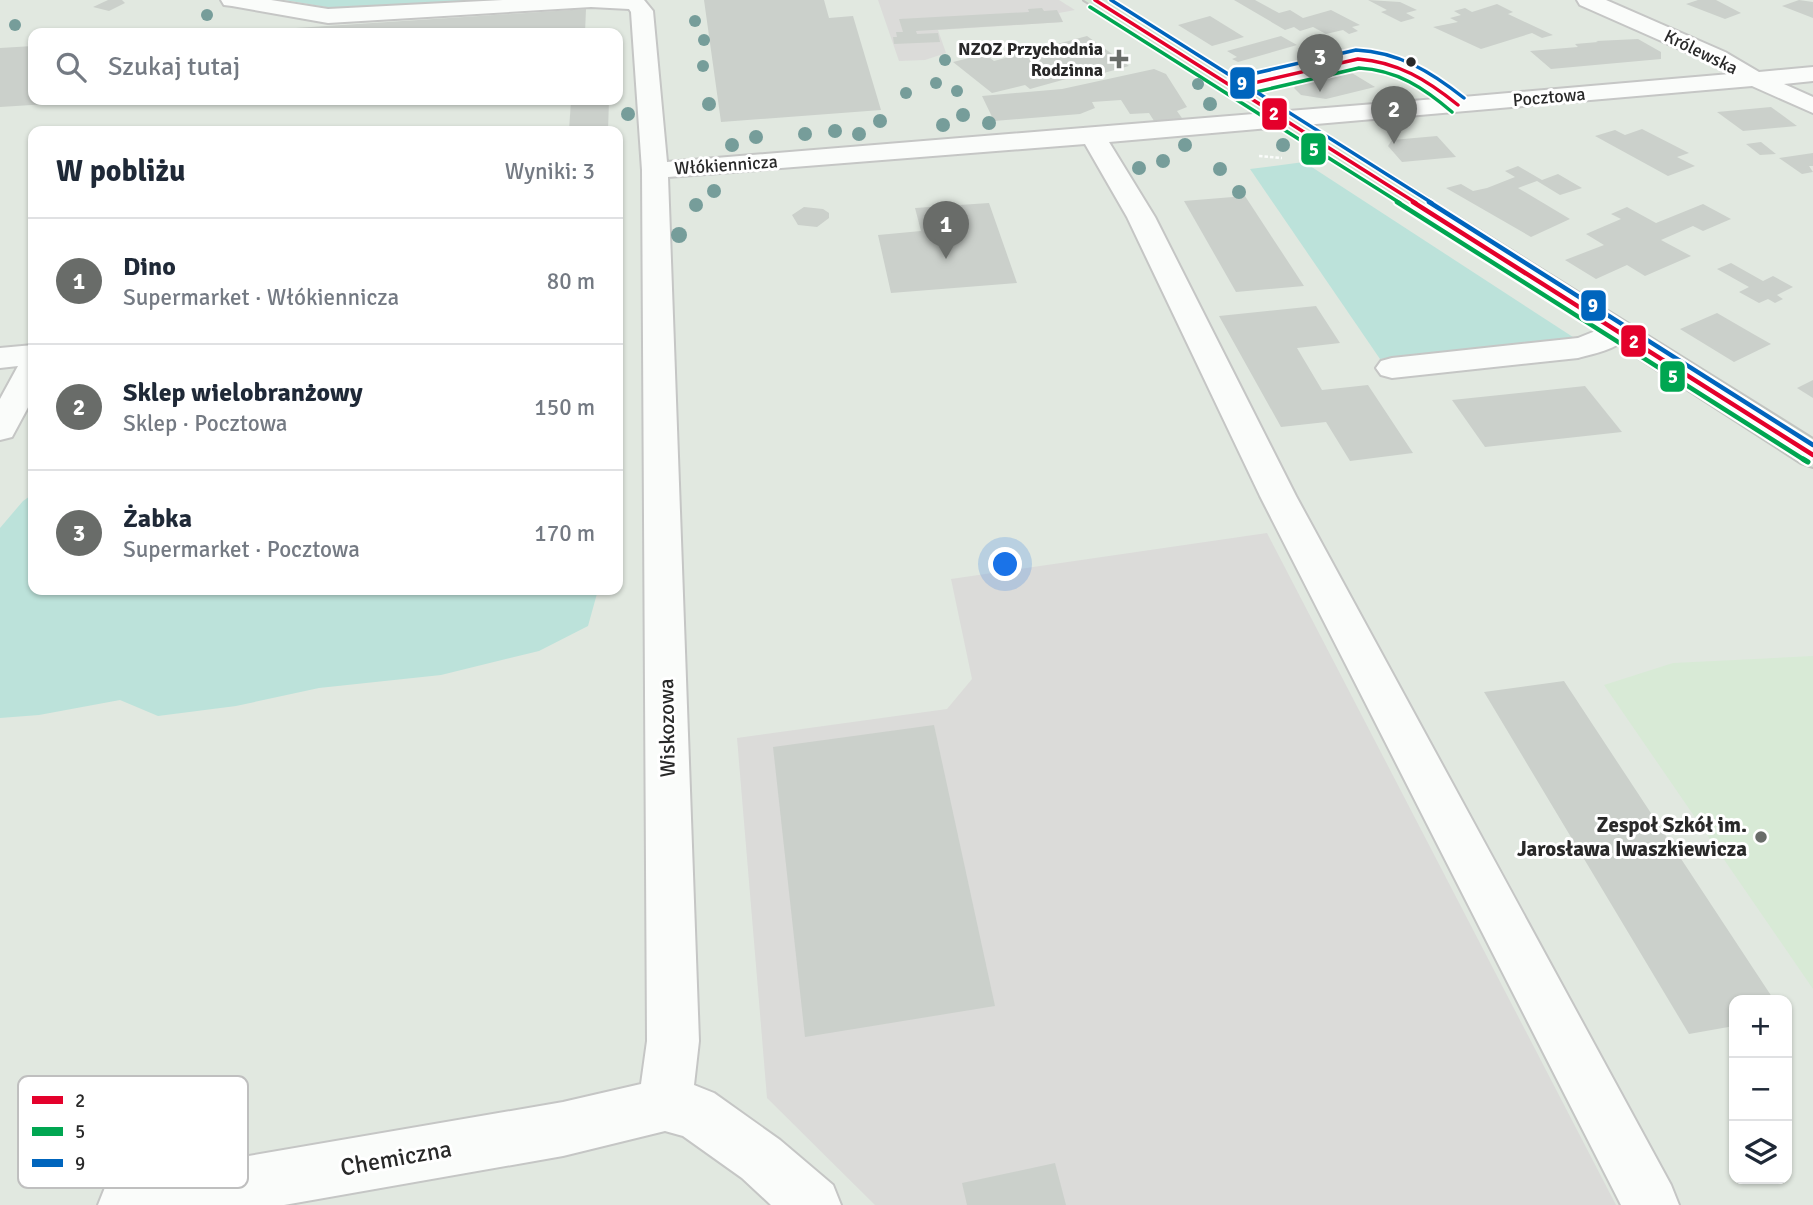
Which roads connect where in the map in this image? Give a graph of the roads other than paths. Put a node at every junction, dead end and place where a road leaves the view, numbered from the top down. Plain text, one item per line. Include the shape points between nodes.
1 (232, 0) edge
2 (1095, 0) edge
3 (1588, 0) edge
4 (1813, 74) edge
5 (1755, 79) junction
6 (1232, 88) junction
7 (1458, 105) junction
8 (1813, 106) edge
9 (1286, 121) junction
10 (1093, 136) junction
11 (655, 170) junction
12 (1618, 331) junction
13 (28, 355) edge
14 (0, 358) edge
15 (1392, 368) dead end
16 (28, 377) edge
17 (0, 429) edge
18 (1813, 455) edge
19 (665, 1105) junction
20 (248, 1184) edge
21 (224, 1188) edge
22 (126, 1205) edge
23 (813, 1205) edge
24 (1651, 1205) edge

1 - 11 street, Włókiennicza via 328,16 591,1 635,3 642,11
2 - 6 main road
3 - 5 street, Królewska via 1717,57
4 - 5 street, Pocztowa
5 - 7 street, Pocztowa
5 - 8 street, Królewska
6 - 7 street via 1376,58 1433,84
6 - 9 main road
7 - 9 street, Pocztowa
9 - 10 street, Włókiennicza
9 - 12 main road
10 - 11 street, Włókiennicza
10 - 24 street via 1141,217 1278,496
11 - 19 street, Wiskozowa via 673,1041
12 - 15 street via 1578,348
12 - 18 main road
13 - 14 street
16 - 17 street
19 - 20 street, Chemiczna via 563,1129
19 - 23 street via 695,1112 761,1159
21 - 22 street, Chemiczna

